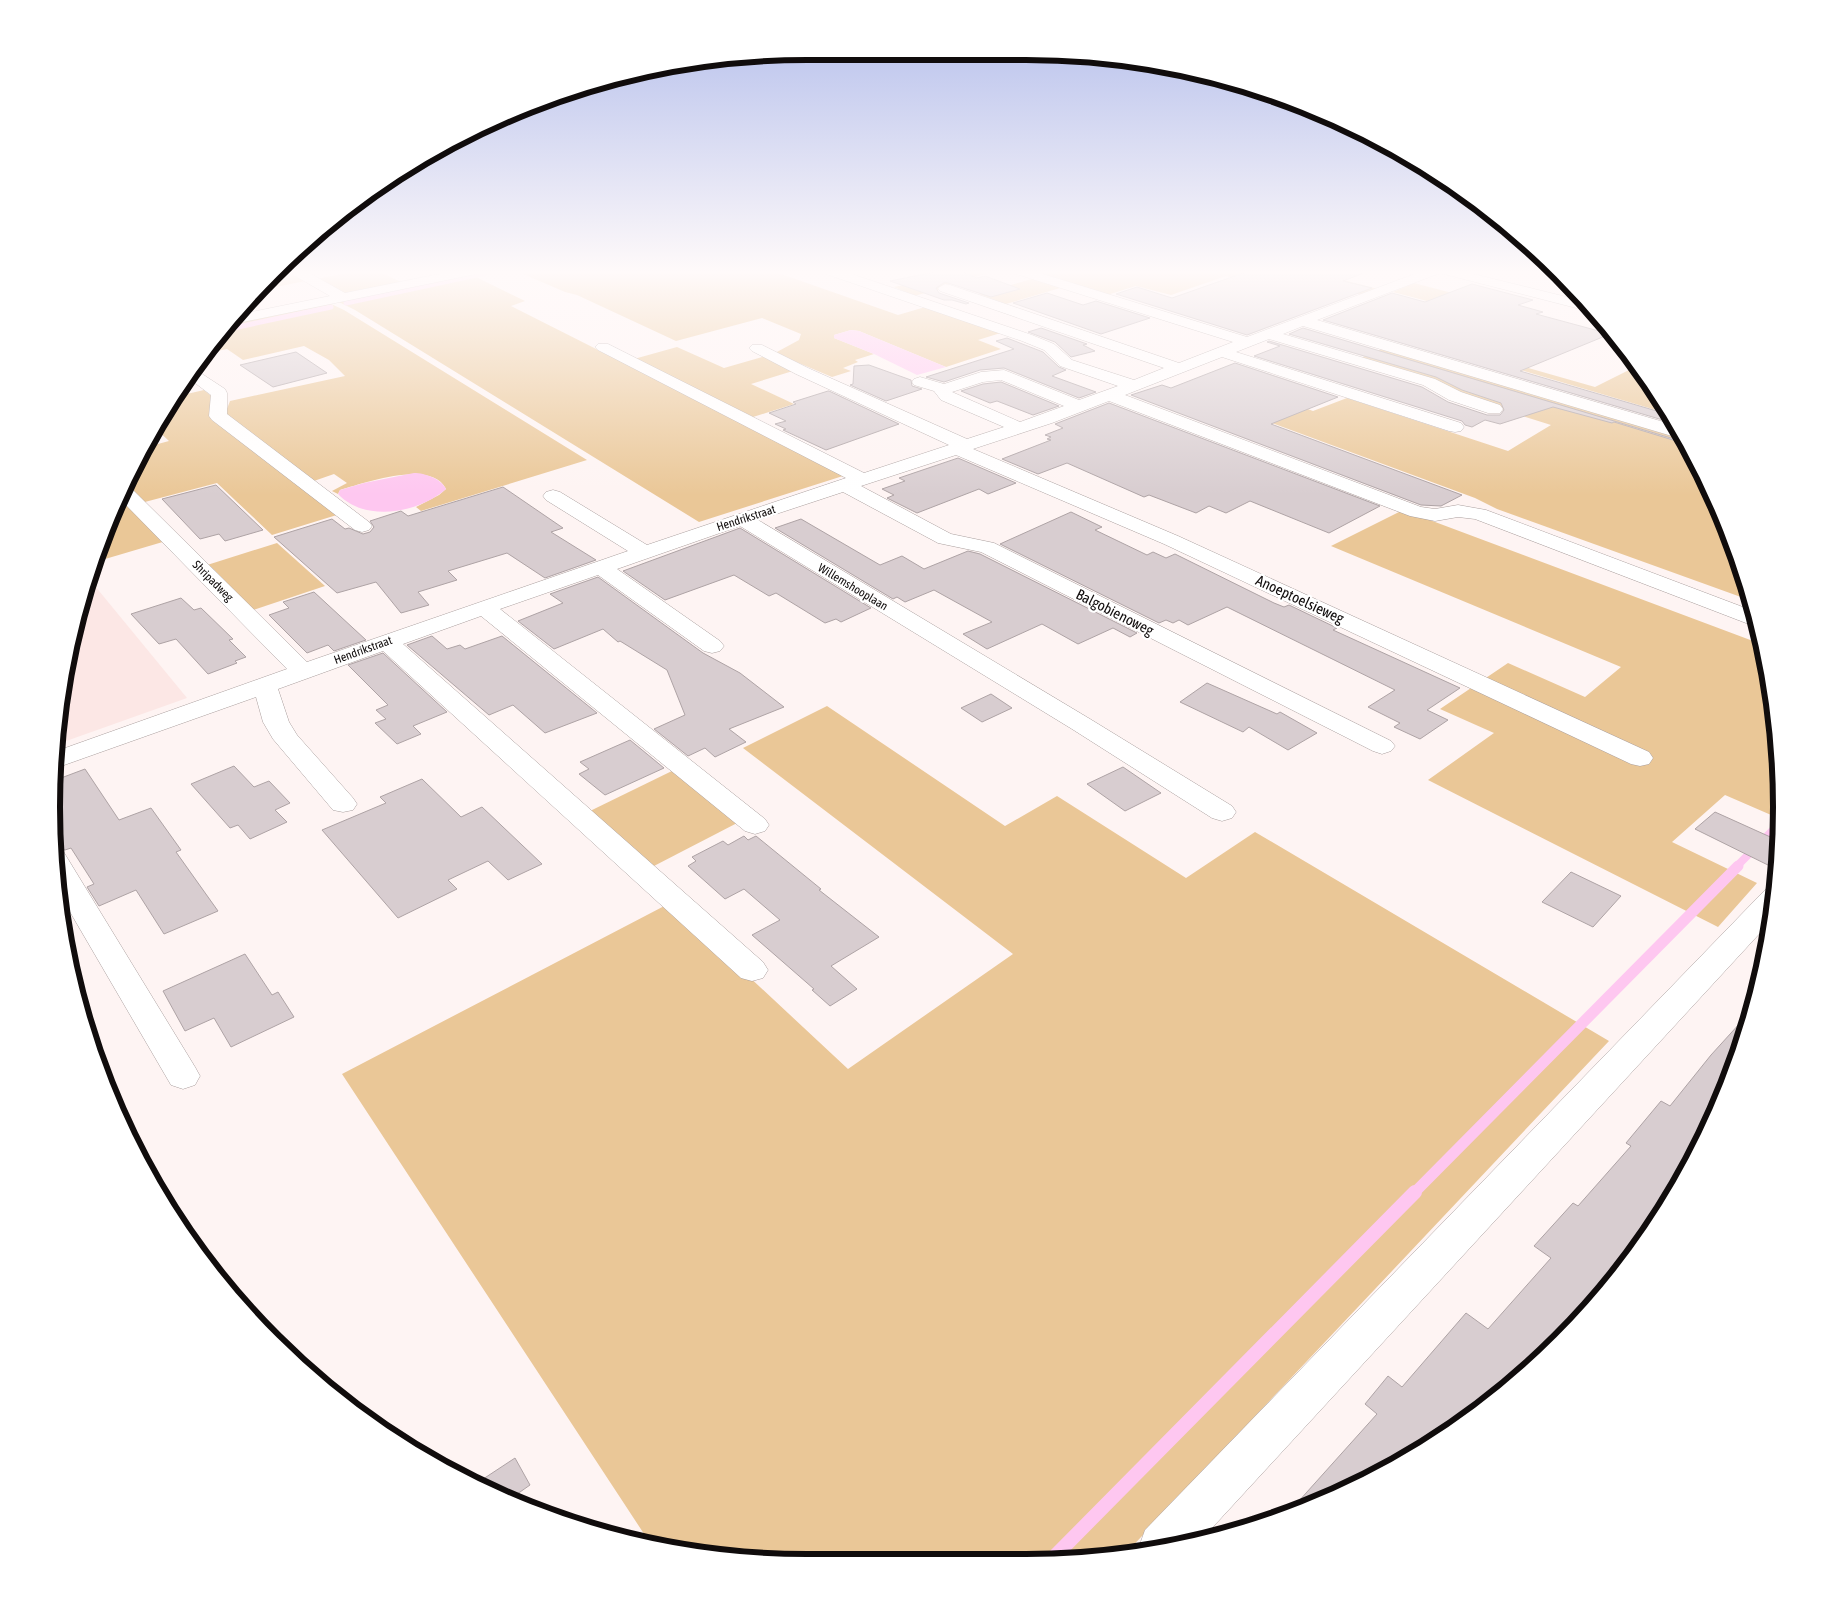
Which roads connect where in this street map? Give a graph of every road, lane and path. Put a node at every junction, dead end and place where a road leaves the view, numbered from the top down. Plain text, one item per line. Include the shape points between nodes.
1 (1045, 345) edge
2 (1113, 345) edge
3 (1205, 345) edge
4 (1240, 345) edge
5 (1307, 345) edge
6 (1385, 345) edge
7 (603, 347) dead end
8 (757, 348) dead end
9 (1223, 352) junction
10 (1179, 368) junction
11 (197, 377) edge
12 (920, 382) dead end
13 (1136, 386) junction
14 (944, 389) junction
15 (1110, 395) junction
16 (1080, 407) junction
17 (1494, 409) dead end
18 (1456, 427) dead end
19 (1020, 428) junction
20 (1670, 430) edge
21 (961, 447) junction
22 (854, 482) junction
23 (128, 496) edge
24 (553, 496) dead end
25 (742, 519) junction
26 (362, 526) dead end
27 (644, 552) junction
28 (600, 567) junction
29 (484, 607) junction
30 (1749, 617) edge
31 (387, 642) junction
32 (712, 646) dead end
33 (303, 672) junction
34 (265, 686) junction
35 (1382, 746) dead end
36 (1640, 758) dead end
37 (62, 759) edge
38 (343, 804) dead end
39 (1222, 812) dead end
40 (755, 825) dead end
41 (64, 876) edge
42 (1767, 907) edge
43 (752, 970) dead end
44 (183, 1076) dead end
45 (1168, 1541) edge

1 - 13 street via 1066,362
2 - 10 street
3 - 9 street
4 - 9 street, Hendrikstraat
5 - 17 street via 1429,382 1455,396
6 - 20 street
7 - 22 street, Balgobienoweg
8 - 21 street, Anoeptoelsieweg
9 - 10 street, Hendrikstraat
9 - 18 street
10 - 13 street, Hendrikstraat
11 - 26 street via 219,394 218,416
12 - 14 street
13 - 15 street, Hendrikstraat
14 - 16 street via 987,375 1004,375
14 - 19 street via 942,392 947,396
15 - 16 street, Hendrikstraat
15 - 30 street via 1417,512 1479,514
16 - 19 street, Hendrikstraat
19 - 21 street, Hendrikstraat
21 - 22 street, Hendrikstraat
21 - 36 street, Anoeptoelsieweg via 1171,540
22 - 25 street, Hendrikstraat
22 - 35 street, Balgobienoweg via 945,539 987,547
23 - 33 street, Shripadweg
24 - 27 street
25 - 27 street, Hendrikstraat
25 - 39 street, Willemshooplaan
27 - 28 street, Hendrikstraat
28 - 29 street, Hendrikstraat
28 - 32 street
29 - 31 street, Hendrikstraat
29 - 40 street
31 - 33 street, Hendrikstraat
31 - 43 street
33 - 34 street, Hendrikstraat
34 - 37 street, Hendrikstraat
34 - 38 street via 276,722 286,739
41 - 44 street
42 - 45 street

